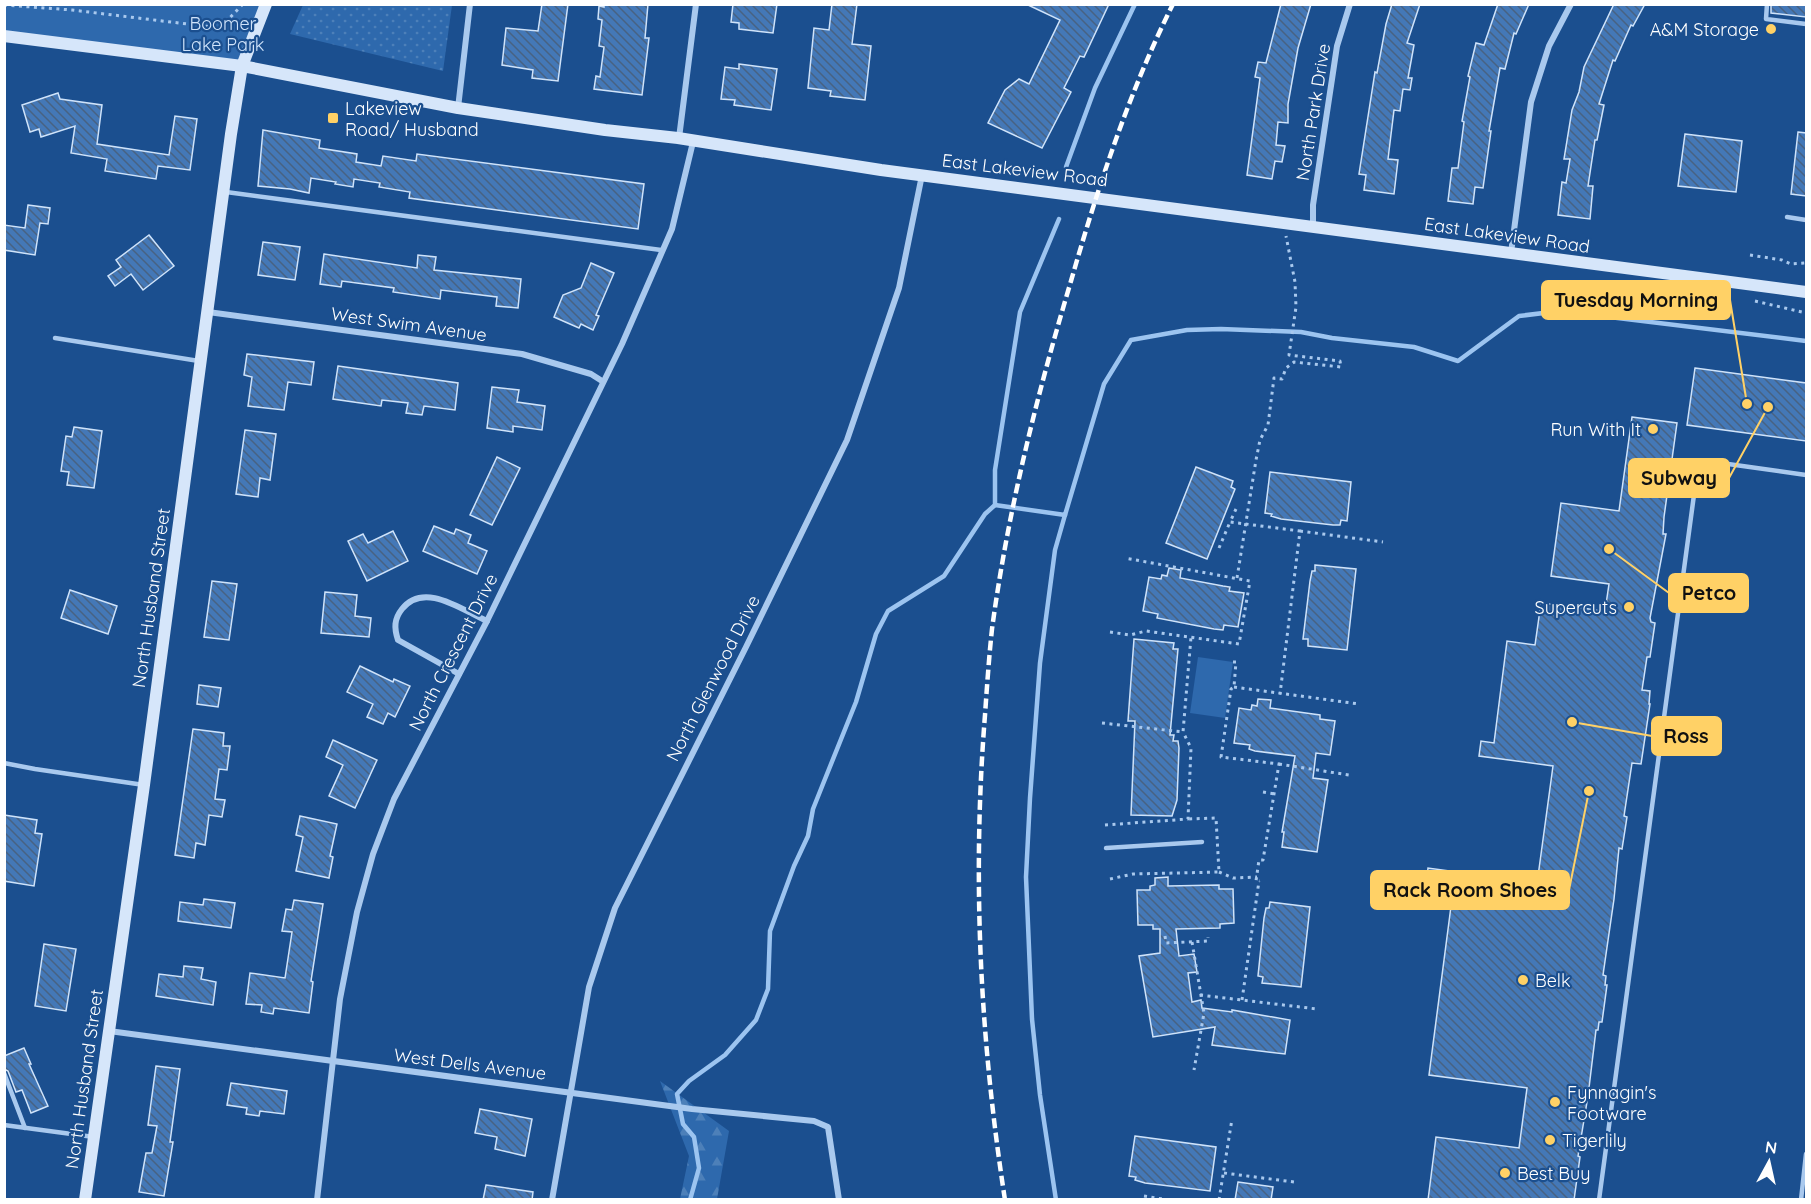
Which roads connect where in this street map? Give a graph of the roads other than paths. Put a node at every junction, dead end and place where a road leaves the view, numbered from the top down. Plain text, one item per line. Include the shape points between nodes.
1 (266, 4) edge
2 (470, 4) edge
3 (696, 4) edge
4 (1350, 4) edge
5 (1571, 4) edge
6 (1767, 4) edge
7 (1806, 24) edge
8 (4, 36) edge
9 (242, 66) junction
10 (458, 108) junction
11 (678, 138) junction
12 (693, 142) junction
13 (921, 175) junction
14 (223, 192) junction
15 (1787, 217) dead end
16 (1806, 220) edge
17 (1312, 226) junction
18 (661, 250) junction
19 (1511, 254) junction
20 (1806, 292) edge
21 (208, 312) junction
22 (55, 338) dead end
23 (202, 361) junction
24 (602, 381) junction
25 (1806, 475) edge
26 (487, 621) junction
27 (459, 674) junction
28 (4, 763) edge
29 (144, 785) junction
30 (1202, 842) dead end
31 (1106, 848) dead end
32 (109, 1031) junction
33 (332, 1061) junction
34 (4, 1073) edge
35 (571, 1092) junction
36 (4, 1125) edge
37 (25, 1128) junction
38 (94, 1137) junction
39 (1806, 1154) edge
40 (85, 1200) edge
41 (317, 1200) edge
42 (552, 1200) edge
43 (839, 1200) edge
44 (1599, 1200) edge
45 (1801, 1200) edge

1 - 9 main road, North Husband Street
2 - 10 street
3 - 11 street
4 - 17 street, North Park Drive via 1337,46
5 - 19 street via 1549,46 1531,102
6 - 7 lane via 1766,19
8 - 9 main road, East Lakeview Road
9 - 10 main road, East Lakeview Road
9 - 14 main road, North Husband Street
10 - 11 main road, East Lakeview Road
11 - 12 main road, East Lakeview Road
12 - 13 main road, East Lakeview Road
12 - 18 street, North Crescent Drive via 672,229
13 - 17 main road, East Lakeview Road
13 - 35 street, North Glenwood Drive via 899,288 847,440 615,908 589,987
14 - 18 lane
14 - 21 main road, North Husband Street
15 - 16 lane
17 - 19 main road, East Lakeview Road
18 - 24 street, North Crescent Drive via 622,344
19 - 20 main road, East Lakeview Road
21 - 23 main road, North Husband Street
21 - 24 street, West Swim Avenue via 522,354 591,374
22 - 23 lane
23 - 29 main road, North Husband Street
24 - 26 street, North Crescent Drive
25 - 44 lane via 1721,463 1700,467 1696,480
26 - 27 street, North Crescent Drive
26 - 27 street via 425,596 406,604 397,615 394,629 398,640
27 - 33 street, North Crescent Drive via 394,799 373,854 346,966
28 - 29 lane
29 - 32 main road, North Husband Street
30 - 31 lane
32 - 33 street, West Dells Avenue
32 - 38 main road, North Husband Street
33 - 35 street, West Dells Avenue
33 - 41 street, North Crescent Drive
34 - 37 lane
35 - 42 street, North Glenwood Drive
35 - 43 street, West Dells Avenue via 814,1121 828,1127
36 - 37 lane
37 - 38 lane
38 - 40 main road, North Husband Street
39 - 45 lane

